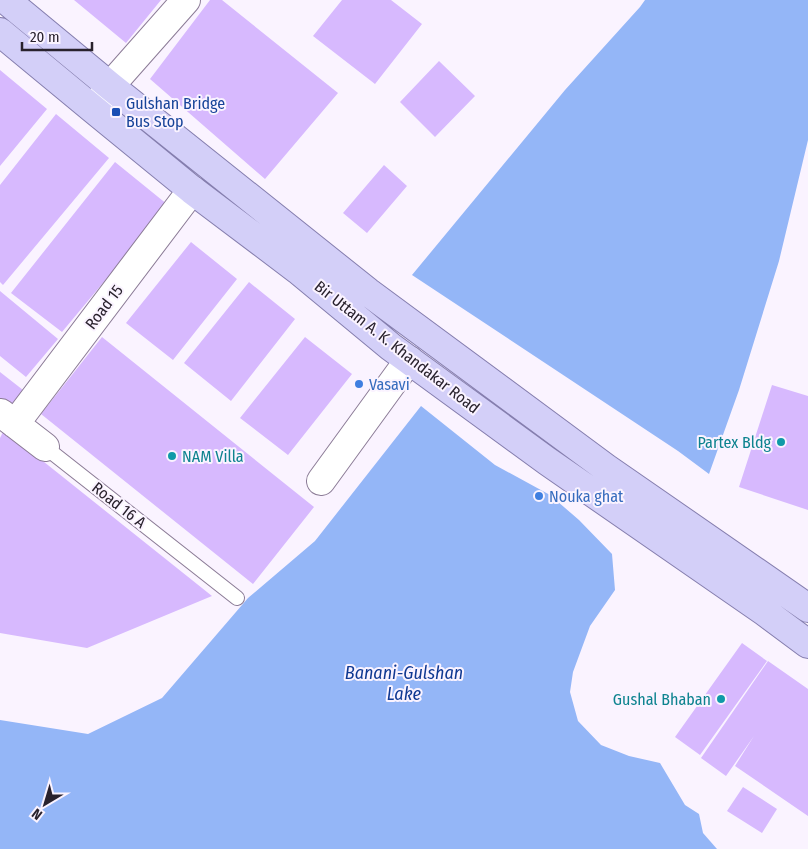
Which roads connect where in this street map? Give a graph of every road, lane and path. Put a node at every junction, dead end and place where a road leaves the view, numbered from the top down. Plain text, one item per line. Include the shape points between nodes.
1 (6, 0) edge
2 (186, 0) edge
3 (0, 32) edge
4 (110, 86) junction
5 (92, 109) junction
6 (192, 190) junction
7 (409, 360) junction
8 (8, 418) edge
9 (45, 447) joint
10 (321, 481) dead end
11 (237, 598) dead end
12 (808, 608) edge
13 (808, 644) edge

1 - 4 main road, Bir Uttam A. K. Khandakar Road
2 - 4 street
3 - 5 main road, Bir Uttam A. K. Khandakar Road
4 - 5 street
4 - 12 main road, Bir Uttam A. K. Khandakar Road via 368,292 606,468
5 - 6 main road, Bir Uttam A. K. Khandakar Road
6 - 7 main road, Bir Uttam A. K. Khandakar Road
6 - 8 street, Road 15
7 - 10 street
7 - 13 main road, Bir Uttam A. K. Khandakar Road
8 - 9 street, Road 16 A
9 - 11 lane, Road 16 A

